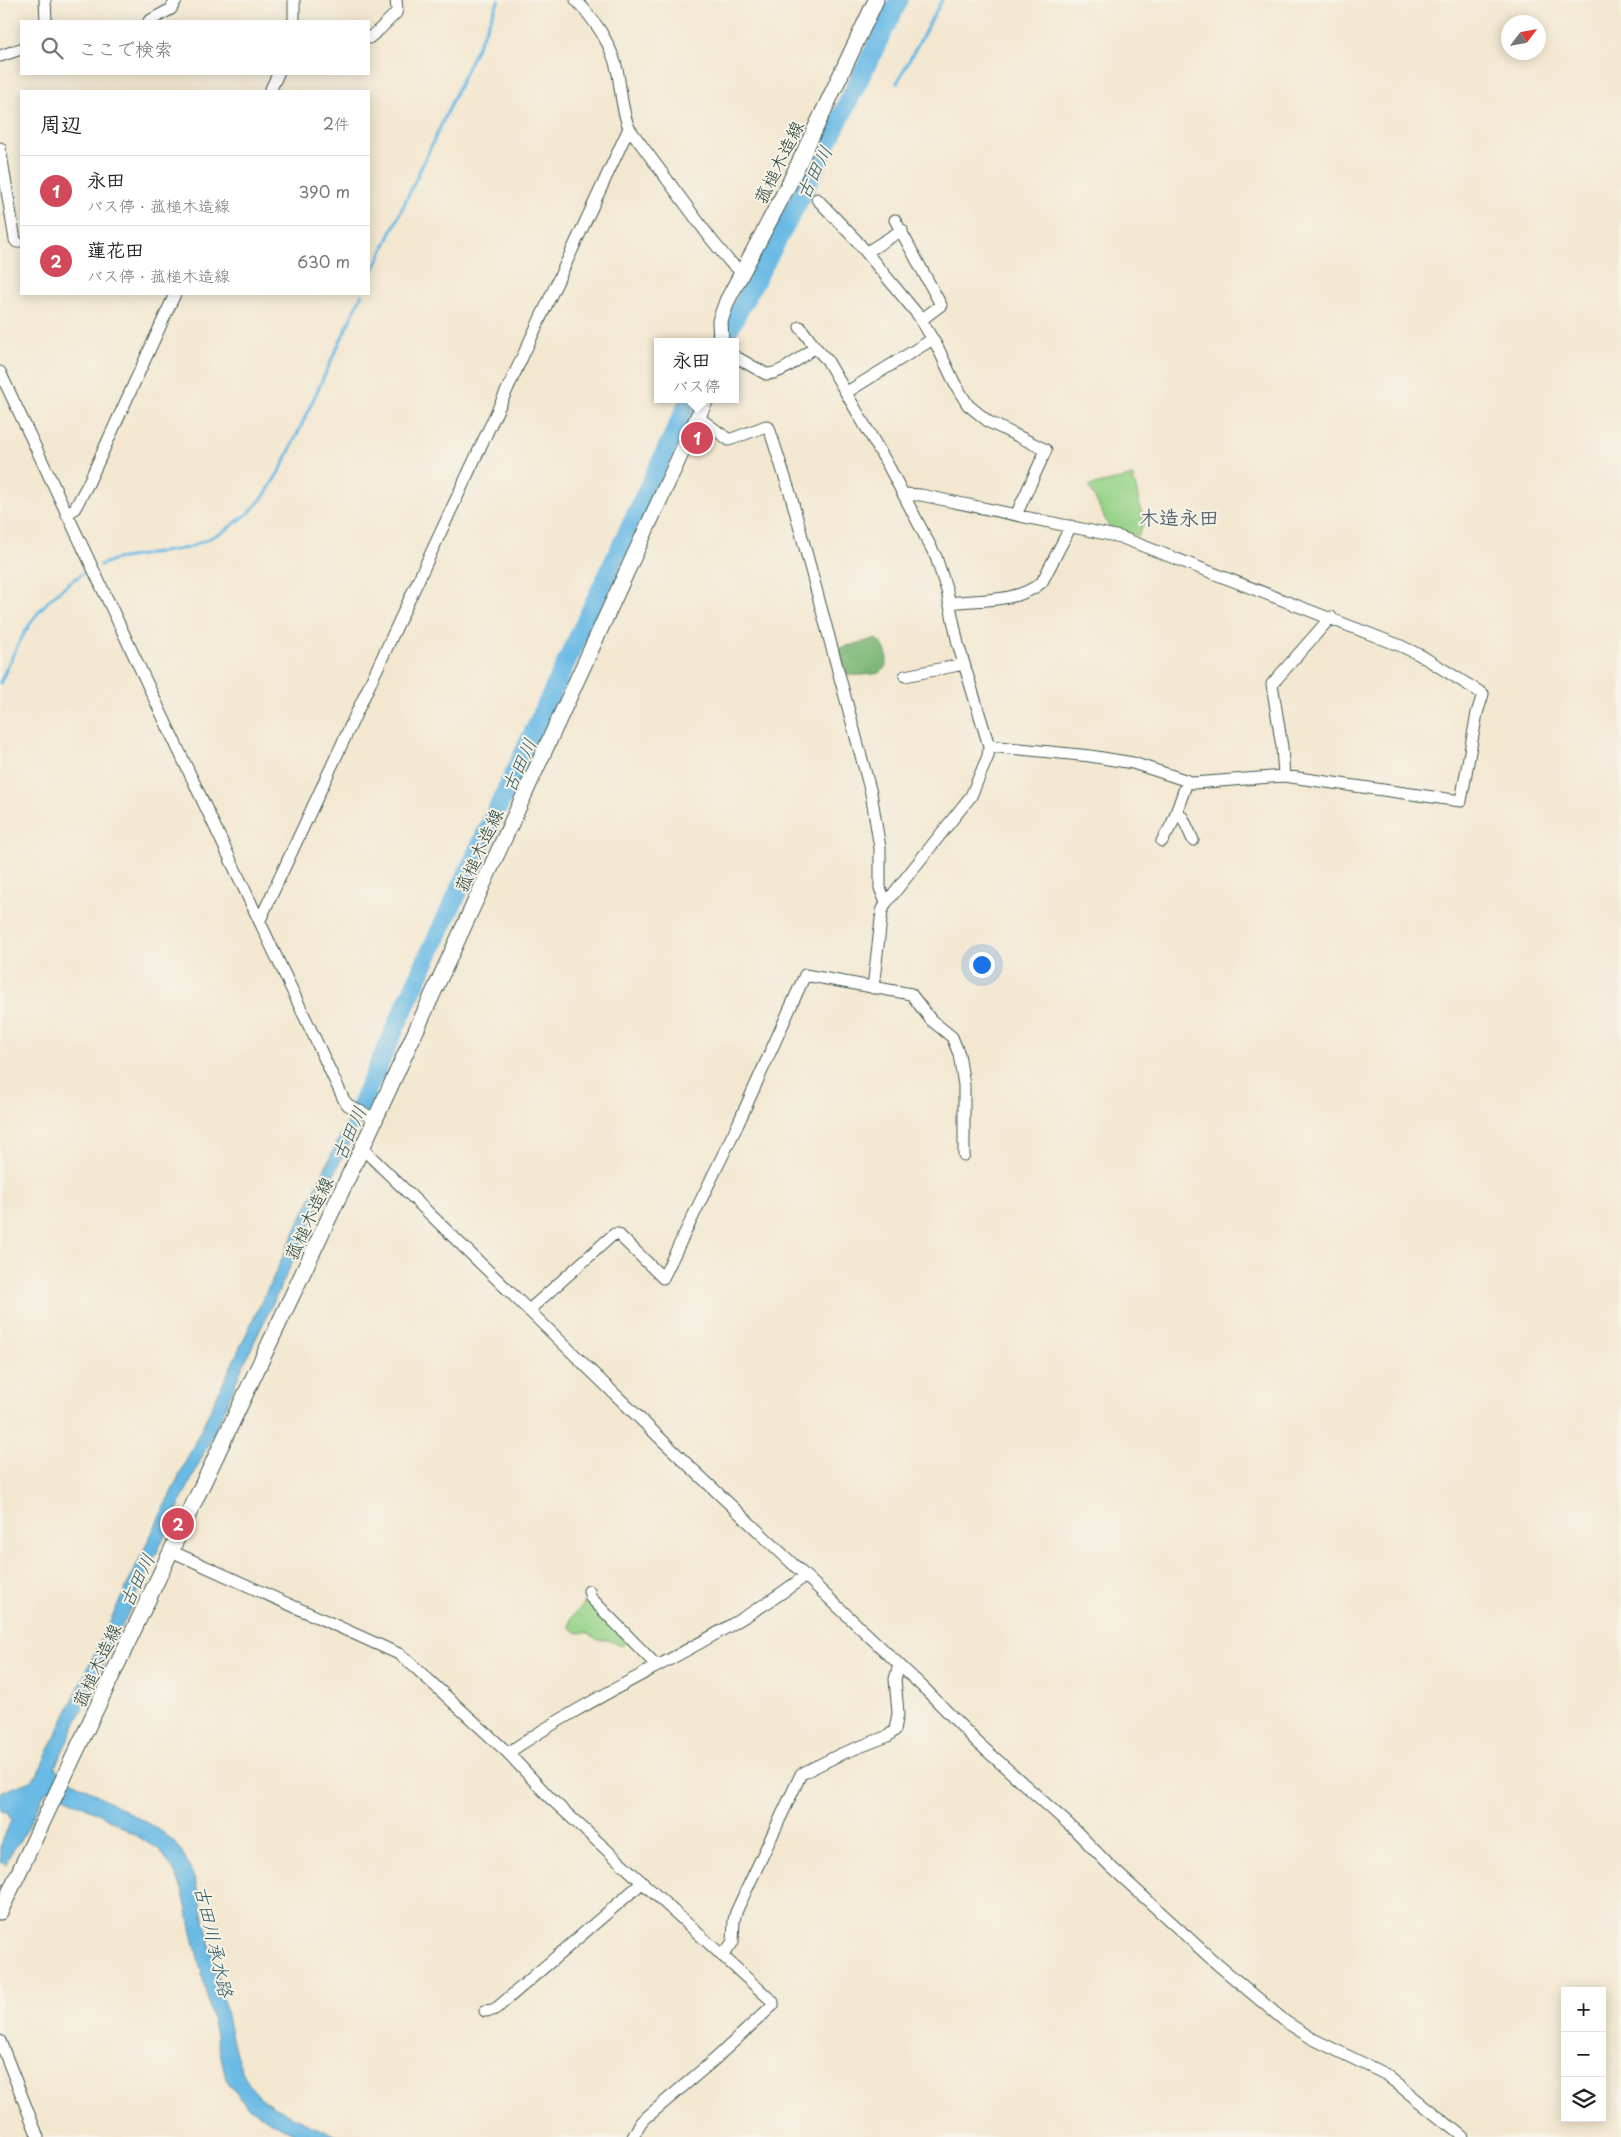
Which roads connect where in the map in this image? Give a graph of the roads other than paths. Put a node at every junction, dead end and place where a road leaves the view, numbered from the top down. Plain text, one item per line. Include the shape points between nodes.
1 (45, 0) edge
2 (176, 0) edge
3 (294, 0) edge
4 (396, 0) edge
5 (576, 0) edge
6 (876, 0) edge
7 (46, 20) edge
8 (151, 20) edge
9 (294, 20) edge
10 (370, 37) edge
11 (20, 49) edge
12 (0, 56) edge
13 (278, 75) edge
14 (270, 90) edge
15 (629, 128) junction
16 (0, 148) edge
17 (817, 199) dead end
18 (895, 220) dead end
19 (902, 230) junction
20 (17, 242) dead end
21 (867, 252) junction
22 (742, 273) junction
23 (175, 295) edge
24 (921, 320) junction
25 (800, 327) dead end
26 (720, 335) edge
27 (933, 339) junction
28 (815, 347) junction
29 (739, 359) edge
30 (0, 372) edge
31 (847, 392) junction
32 (704, 403) edge
33 (698, 417) junction
34 (904, 494) junction
35 (67, 515) junction
36 (1016, 515) junction
37 (1071, 526) junction
38 (949, 602) junction
39 (1331, 617) junction
40 (964, 664) junction
41 (905, 676) dead end
42 (989, 746) junction
43 (1284, 776) junction
44 (1187, 782) junction
45 (1177, 811) junction
46 (1193, 840) dead end
47 (1162, 841) dead end
48 (886, 903) junction
49 (260, 920) junction
50 (873, 988) junction
51 (371, 1117) junction
52 (362, 1148) junction
53 (964, 1155) dead end
54 (529, 1310) junction
55 (170, 1550) junction
56 (805, 1576) junction
57 (589, 1591) dead end
58 (899, 1665) junction
59 (657, 1666) junction
60 (508, 1753) junction
61 (643, 1882) junction
62 (0, 1912) edge
63 (722, 1956) junction
64 (485, 2011) dead end
65 (0, 2041) edge
66 (38, 2137) edge
67 (633, 2137) edge
68 (1463, 2137) edge

1 - 7 street
2 - 8 street via 171,9
3 - 9 street
4 - 10 street via 396,13
5 - 15 street via 599,26 609,46
6 - 22 main road, 菰槌木造線 via 790,184
11 - 12 street
13 - 14 street
15 - 22 street via 711,239
15 - 49 street
16 - 20 street
17 - 21 street
18 - 19 street
19 - 21 street
19 - 24 street via 941,305
21 - 24 street
22 - 26 main road, 菰槌木造線 via 722,313
23 - 35 street via 88,484 75,508
24 - 27 street
25 - 28 street
27 - 31 street
27 - 36 street via 955,384 973,410 989,422 1046,450
28 - 29 street via 771,374
28 - 31 street
30 - 35 street
31 - 34 street
32 - 33 main road, 菰槌木造線
33 - 48 street via 730,440 766,426 769,428 791,496 871,793 880,848 880,888
33 - 51 main road, 菰槌木造線
34 - 36 street
34 - 38 street via 936,557
35 - 49 street
36 - 37 street
37 - 38 street via 1061,549 1037,586 998,599
37 - 39 street via 1143,545
38 - 40 street
39 - 43 street via 1272,684
39 - 43 street via 1410,650 1483,694 1461,801
40 - 41 street
40 - 42 street
42 - 44 street via 1133,763
42 - 48 street via 971,796
43 - 44 street
44 - 45 street
45 - 46 street
45 - 47 street
48 - 50 street via 882,910
49 - 51 street via 348,1105
50 - 53 street via 911,994 931,1020 952,1037 959,1054 964,1085
50 - 54 street via 805,975 738,1124 663,1278 626,1240 614,1234
51 - 52 main road, 菰槌木造線
52 - 54 street
52 - 55 main road, 菰槌木造線
54 - 56 street
55 - 60 street via 399,1654
55 - 62 main road, 菰槌木造線
56 - 58 street
56 - 59 street via 750,1613
57 - 59 street via 591,1598
58 - 63 street via 894,1680 898,1713 895,1730 801,1774 736,1912 733,1942
58 - 68 street via 1116,1872 1269,2010 1313,2039 1385,2074
59 - 60 street
60 - 61 street via 551,1799
61 - 63 street
61 - 64 street via 498,2007
63 - 67 street via 773,2002 773,2006 641,2122
65 - 66 street

